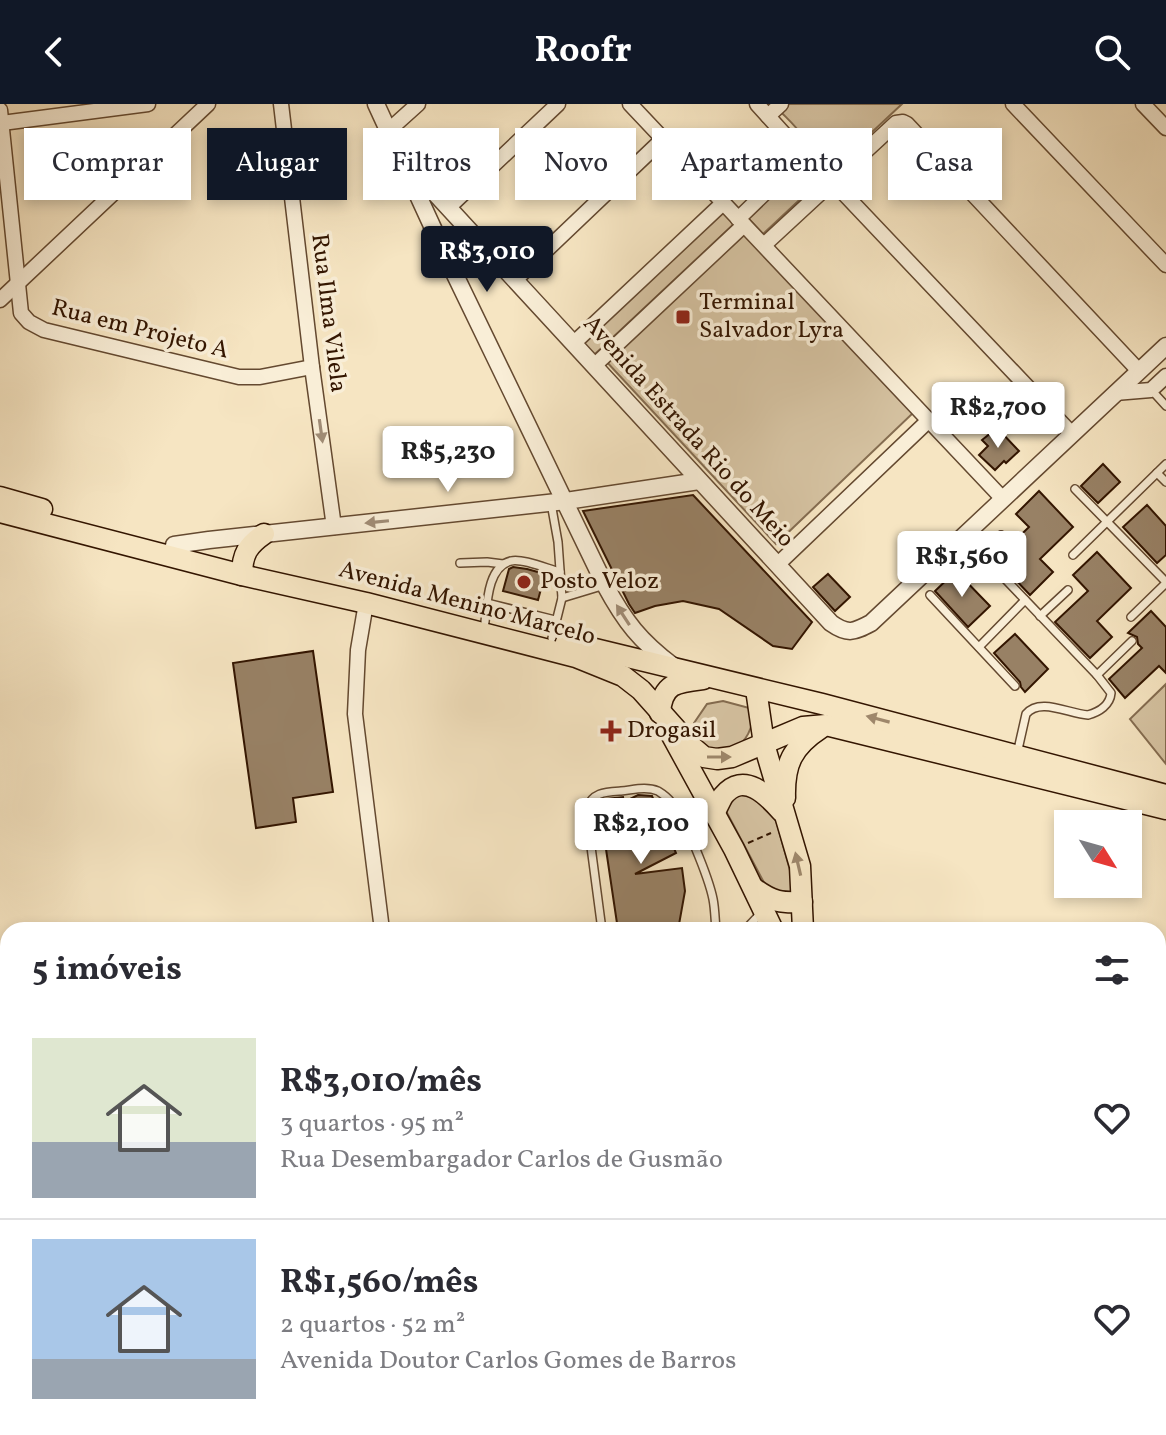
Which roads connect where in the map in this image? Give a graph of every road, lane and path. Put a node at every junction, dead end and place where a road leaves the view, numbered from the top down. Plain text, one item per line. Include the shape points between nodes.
1 (148, 104) edge
2 (208, 104) edge
3 (281, 104) edge
4 (376, 104) edge
5 (418, 104) edge
6 (558, 104) edge
7 (630, 104) edge
8 (757, 104) edge
9 (781, 104) edge
10 (1013, 104) edge
11 (1143, 104) edge
12 (768, 116) junction
13 (1, 117) edge
14 (387, 128) edge
15 (391, 128) edge
16 (653, 128) edge
17 (1166, 128) edge
18 (872, 145) edge
19 (652, 149) edge
20 (420, 200) edge
21 (442, 200) edge
22 (720, 200) edge
23 (813, 200) edge
24 (850, 200) edge
25 (723, 203) junction
26 (449, 207) junction
27 (741, 222) junction
28 (467, 228) junction
29 (764, 245) junction
30 (444, 252) junction
31 (1166, 265) edge
32 (515, 280) junction
33 (19, 282) junction
34 (0, 300) edge
35 (574, 343) junction
36 (1166, 346) edge
37 (595, 365) junction
38 (312, 367) junction
39 (1139, 371) junction
40 (1166, 376) edge
41 (1115, 393) junction
42 (1158, 397) edge
43 (928, 421) junction
44 (1072, 434) junction
45 (1166, 464) edge
46 (1157, 473) junction
47 (699, 481) junction
48 (1166, 482) edge
49 (1075, 489) dead end
50 (0, 497) edge
51 (1003, 499) junction
52 (558, 502) junction
53 (0, 512) edge
54 (1107, 522) junction
55 (334, 527) junction
56 (264, 534) junction
57 (1001, 535) dead end
58 (174, 545) junction
59 (1073, 555) dead end
60 (460, 563) dead end
61 (503, 564) junction
62 (777, 565) junction
63 (242, 569) junction
64 (560, 572) junction
65 (1166, 582) edge
66 (605, 585) junction
67 (1068, 590) dead end
68 (930, 595) dead end
69 (562, 598) junction
70 (1025, 600) junction
71 (366, 603) junction
72 (486, 612) junction
73 (1040, 616) junction
74 (1131, 617) dead end
75 (553, 629) junction
76 (1132, 641) dead end
77 (979, 647) junction
78 (678, 669) junction
79 (1097, 675) junction
80 (711, 678) junction
81 (1015, 686) dead end
82 (756, 689) junction
83 (660, 713) junction
84 (826, 725) junction
85 (764, 744) junction
86 (1017, 756) junction
87 (1166, 795) edge
88 (1166, 809) edge
89 (714, 814) junction
90 (786, 820) junction
91 (734, 849) junction
92 (755, 889) junction
93 (802, 902) junction
94 (765, 910) junction
95 (381, 922) edge
96 (601, 922) edge
97 (715, 922) edge
98 (753, 922) edge
99 (770, 922) edge
100 (803, 922) edge

1 - 13 street
2 - 33 street
3 - 38 street, Rua Ilma Vilela
4 - 14 street
5 - 15 street
6 - 26 street
7 - 16 street
8 - 12 street
9 - 12 street
10 - 31 street
11 - 17 street
12 - 27 street via 801,158
13 - 33 street, Rua em Projeto A
18 - 39 street via 896,123 907,124
19 - 32 street
20 - 30 street
21 - 26 street, Avenida Estrada Rio do Meio
22 - 25 street
23 - 29 street
24 - 44 street
25 - 27 street
25 - 35 street
26 - 28 street, Avenida Estrada Rio do Meio
27 - 29 street
27 - 37 street
28 - 30 street via 453,235
28 - 32 street, Avenida Estrada Rio do Meio
29 - 43 street
30 - 52 street
32 - 35 street, Avenida Estrada Rio do Meio
33 - 34 street
33 - 38 street, Rua em Projeto A via 21,313 44,330 239,377
35 - 37 street, Avenida Estrada Rio do Meio
36 - 39 street
37 - 47 street, Avenida Estrada Rio do Meio
38 -> 55 street, Rua Ilma Vilela
39 - 41 street
40 - 42 street
41 - 42 street
41 - 44 street
43 - 51 street
43 - 62 street
44 - 51 street
45 - 46 lane
46 - 48 lane
46 - 54 lane
47 - 52 street
47 - 62 street, Avenida Estrada Rio do Meio
49 - 54 lane
50 - 58 main road, Avenida Menino Marcelo
51 - 62 street, Avenida Estrada Rio do Meio via 871,623 849,632 831,623
52 -> 55 street
52 - 64 lane
52 - 66 street
53 - 63 main road, Avenida Menino Marcelo
54 - 59 lane
54 - 65 lane
55 - 56 street
56 - 58 street
56 - 63 main road via 246,548
57 - 70 lane via 985,556
58 - 63 main road, Avenida Menino Marcelo
60 - 61 lane
61 - 64 lane via 512,560
61 - 72 lane via 492,578
63 - 71 main road, Avenida Menino Marcelo
63 - 72 main road, Avenida Menino Marcelo
64 - 69 lane
65 - 74 lane
66 - 69 lane
78 -> 66 street via 635,633
67 - 73 lane
68 - 77 lane
69 - 75 lane
70 - 73 lane
70 - 77 lane
71 - 83 main road, Avenida Menino Marcelo via 608,669 641,690
71 - 95 street via 355,714
72 - 75 main road, Avenida Menino Marcelo
73 - 79 lane
75 - 78 main road, Avenida Menino Marcelo
76 - 79 lane
77 - 81 lane
78 - 80 main road, Avenida Menino Marcelo
79 - 86 lane via 1111,693 1108,703 1088,715 1035,706 1026,714
80 - 82 main road, Avenida Menino Marcelo
80 - 83 main road via 669,688
82 - 85 main road
86 -> 82 main road, Avenida Menino Marcelo
83 -> 85 main road, Avenida Menino Marcelo via 704,757 732,757
83 - 89 main road
84 - 85 main road, Avenida Menino Marcelo via 803,727
84 - 88 main road, Avenida Menino Marcelo
84 - 90 main road via 804,739 789,761
85 - 90 main road
86 - 87 main road, Avenida Menino Marcelo
89 - 90 main road via 730,790 753,786
89 - 91 main road
90 - 91 path
93 -> 90 main road via 800,866
91 - 92 main road
92 - 93 main road via 781,903
92 - 94 main road
93 - 100 main road
94 - 98 lane
94 - 99 main road
96 - 97 lane via 586,809 599,793 645,788 673,803 705,873

